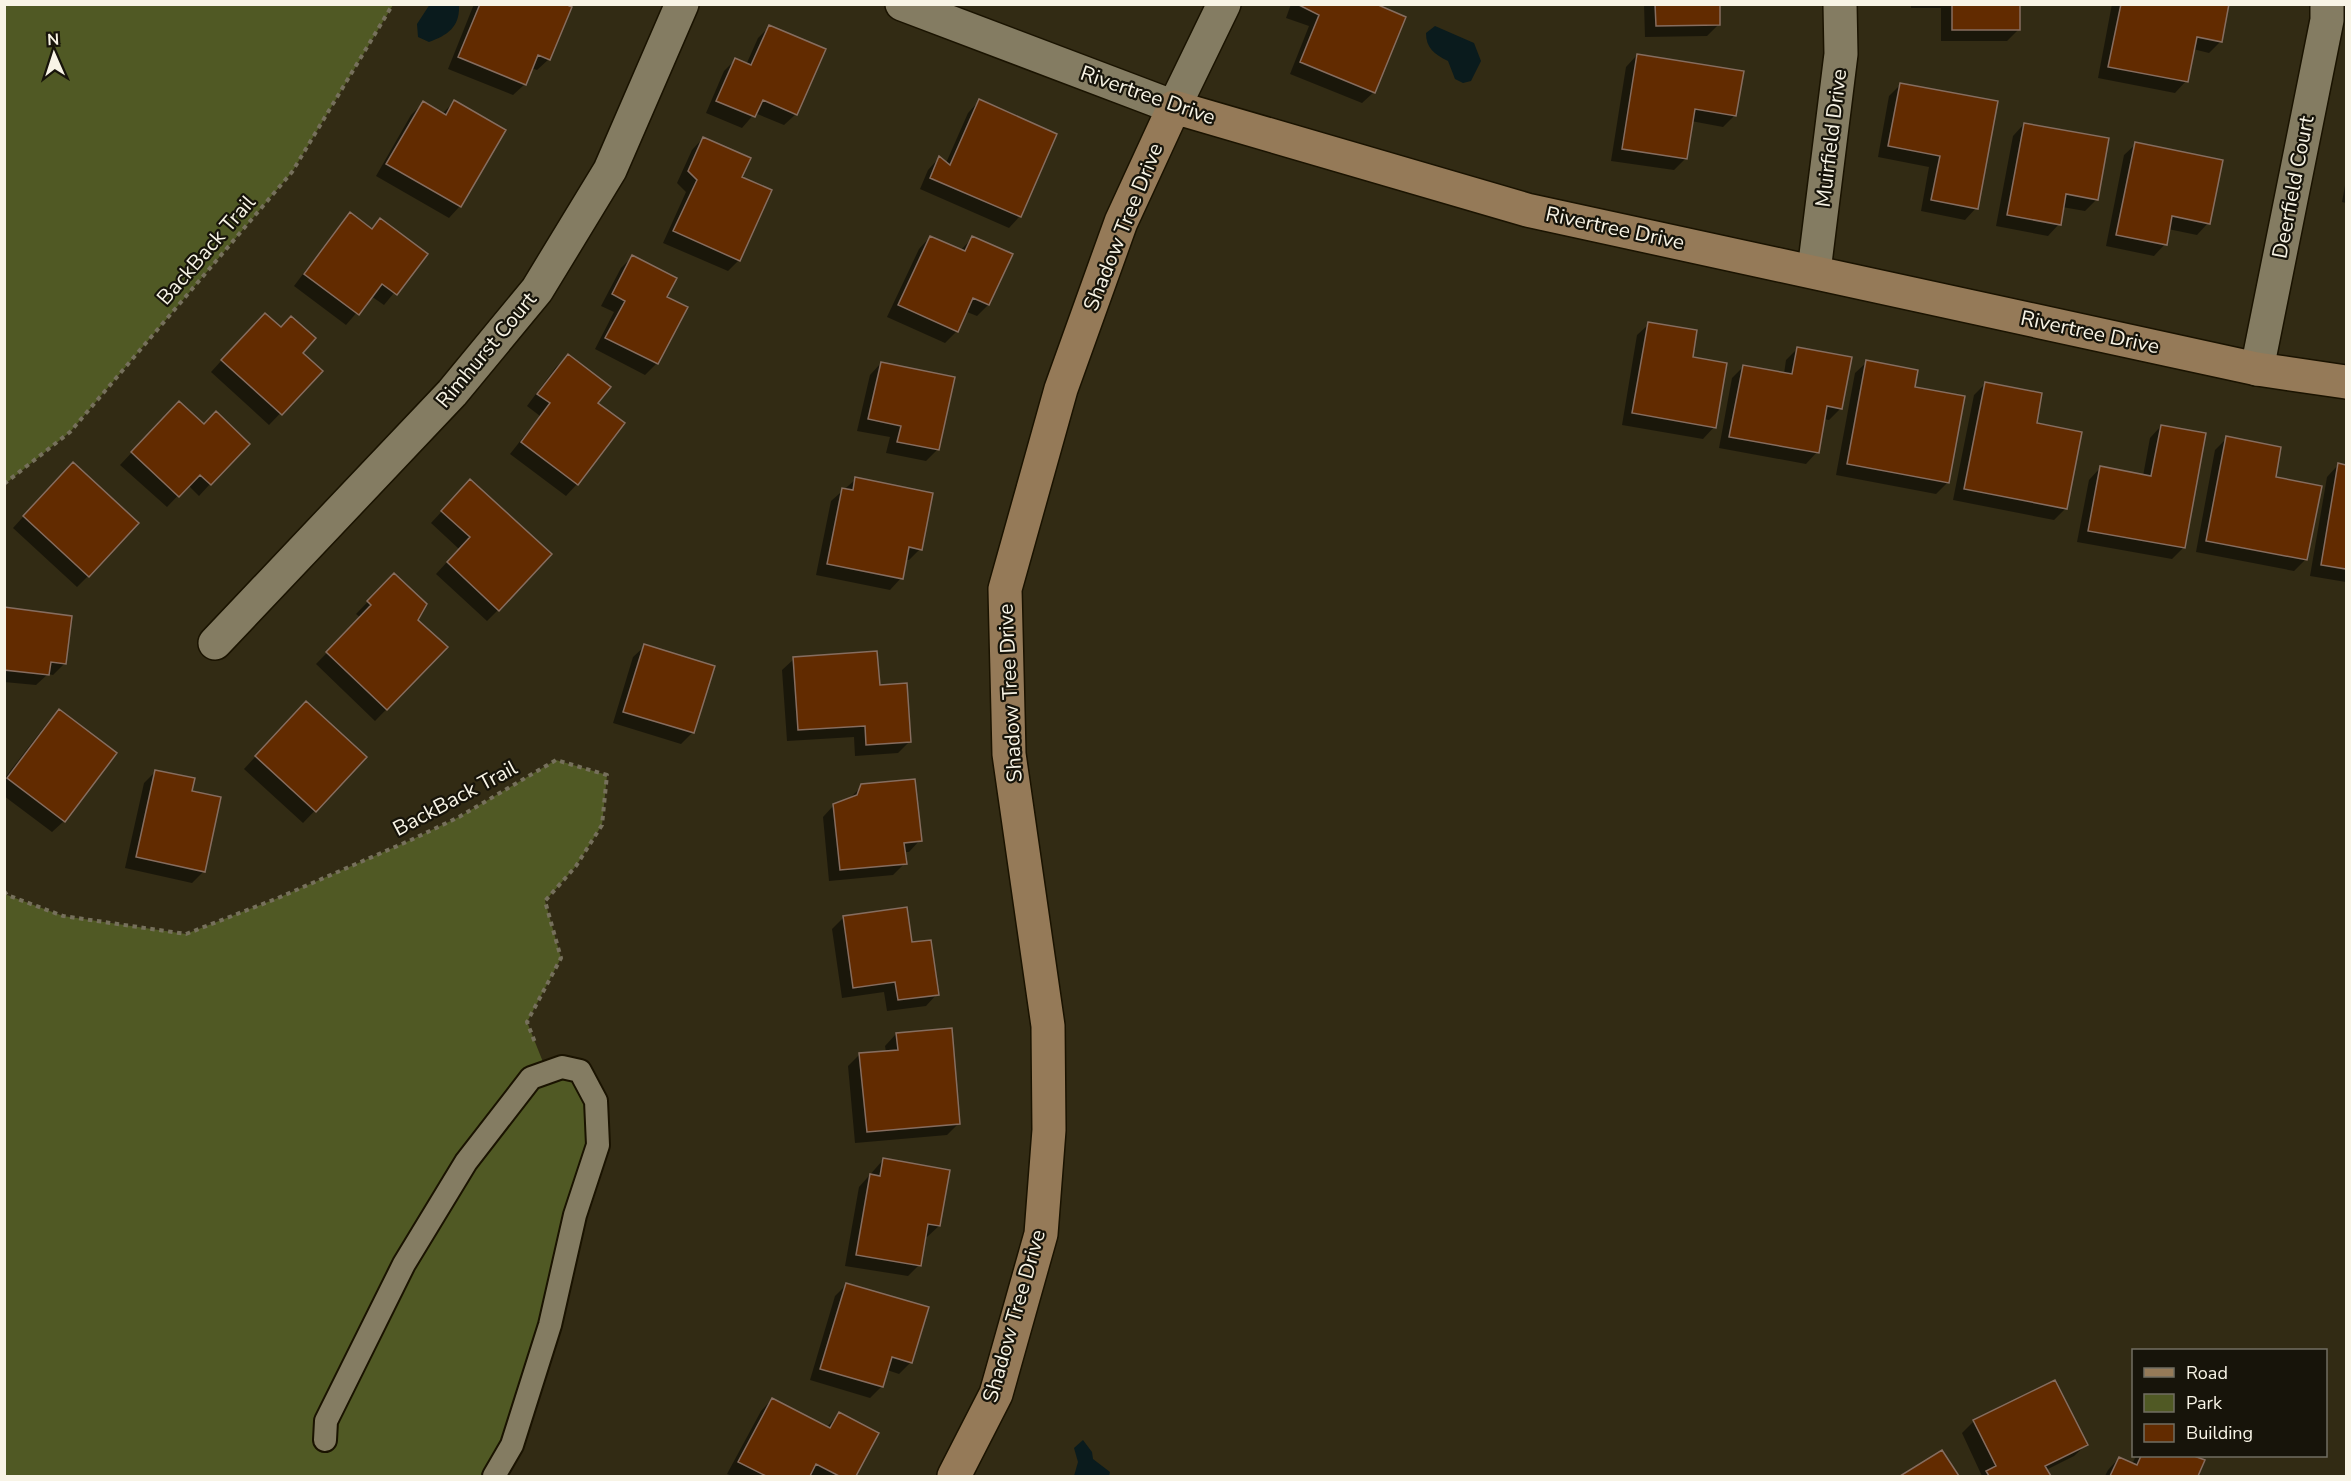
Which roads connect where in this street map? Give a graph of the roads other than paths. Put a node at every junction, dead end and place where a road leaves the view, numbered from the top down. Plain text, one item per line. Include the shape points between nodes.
1 (682, 4) edge
2 (902, 4) edge
3 (1224, 4) edge
4 (1840, 4) edge
5 (2334, 16) edge
6 (1174, 107) junction
7 (1814, 271) junction
8 (2257, 369) junction
9 (2346, 382) edge
10 (215, 643) dead end
11 (326, 1440) dead end
12 (494, 1476) edge
13 (954, 1476) edge

1 - 10 street, Rimhurst Court via 610,170 537,290 452,393
2 - 6 street, Rivertree Drive
3 - 6 street, Shadow Tree Drive
4 - 7 street, Muirfield Drive via 1841,54
5 - 8 street, Deerfield Court
6 - 7 street, Rivertree Drive via 1527,210
6 - 13 street, Shadow Tree Drive via 1121,222 1060,389 1005,589 1009,754 1048,1026 1049,1130 1041,1234 996,1394
7 - 8 street, Rivertree Drive
8 - 9 street, Rivertree Drive
11 - 12 lane via 326,1421 404,1264 466,1162 531,1078 562,1067 580,1071 596,1101 598,1145 575,1215 550,1325 513,1444

